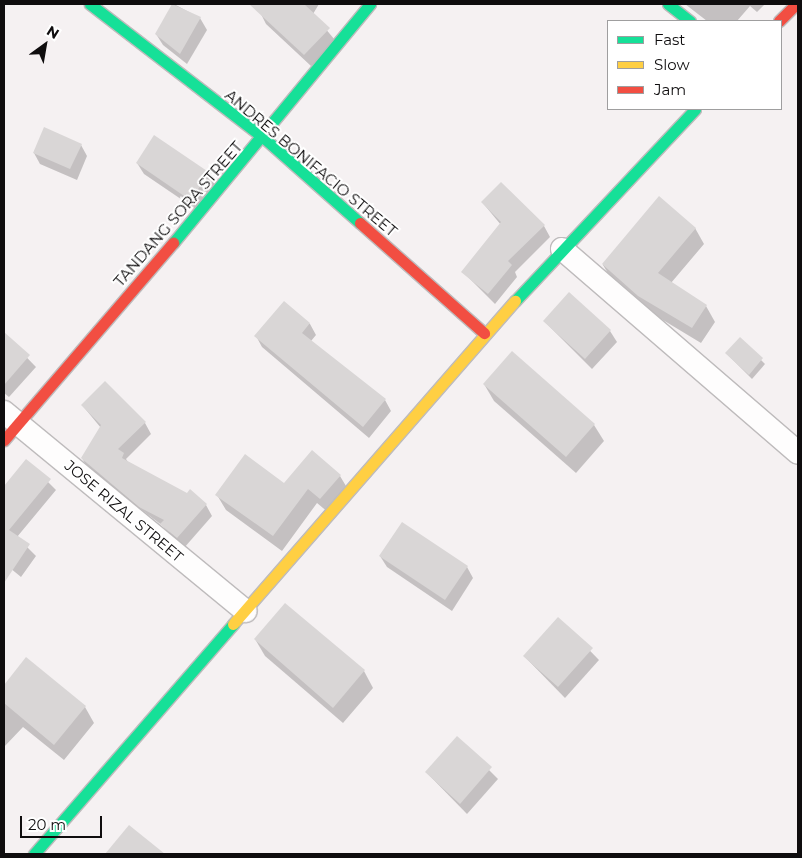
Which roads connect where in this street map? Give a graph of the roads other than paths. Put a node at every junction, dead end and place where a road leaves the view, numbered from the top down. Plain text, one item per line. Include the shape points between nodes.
1 (90, 4) edge
2 (370, 4) edge
3 (668, 4) edge
4 (796, 4) edge
5 (689, 20) edge
6 (780, 20) edge
7 (693, 110) edge
8 (264, 138) junction
9 (562, 249) junction
10 (484, 333) junction
11 (11, 417) edge
12 (4, 440) edge
13 (798, 453) edge
14 (245, 610) junction
15 (34, 854) edge

1 - 8 street, ANDRES BONIFACIO STREET
2 - 8 street, TANDANG SORA STREET
3 - 5 street
4 - 6 street
7 - 9 street
8 - 10 street, ANDRES BONIFACIO STREET
8 - 11 street, TANDANG SORA STREET
9 - 10 street
9 - 13 street
10 - 14 street
11 - 12 street, TANDANG SORA STREET
11 - 14 street, JOSE RIZAL STREET
14 - 15 street

